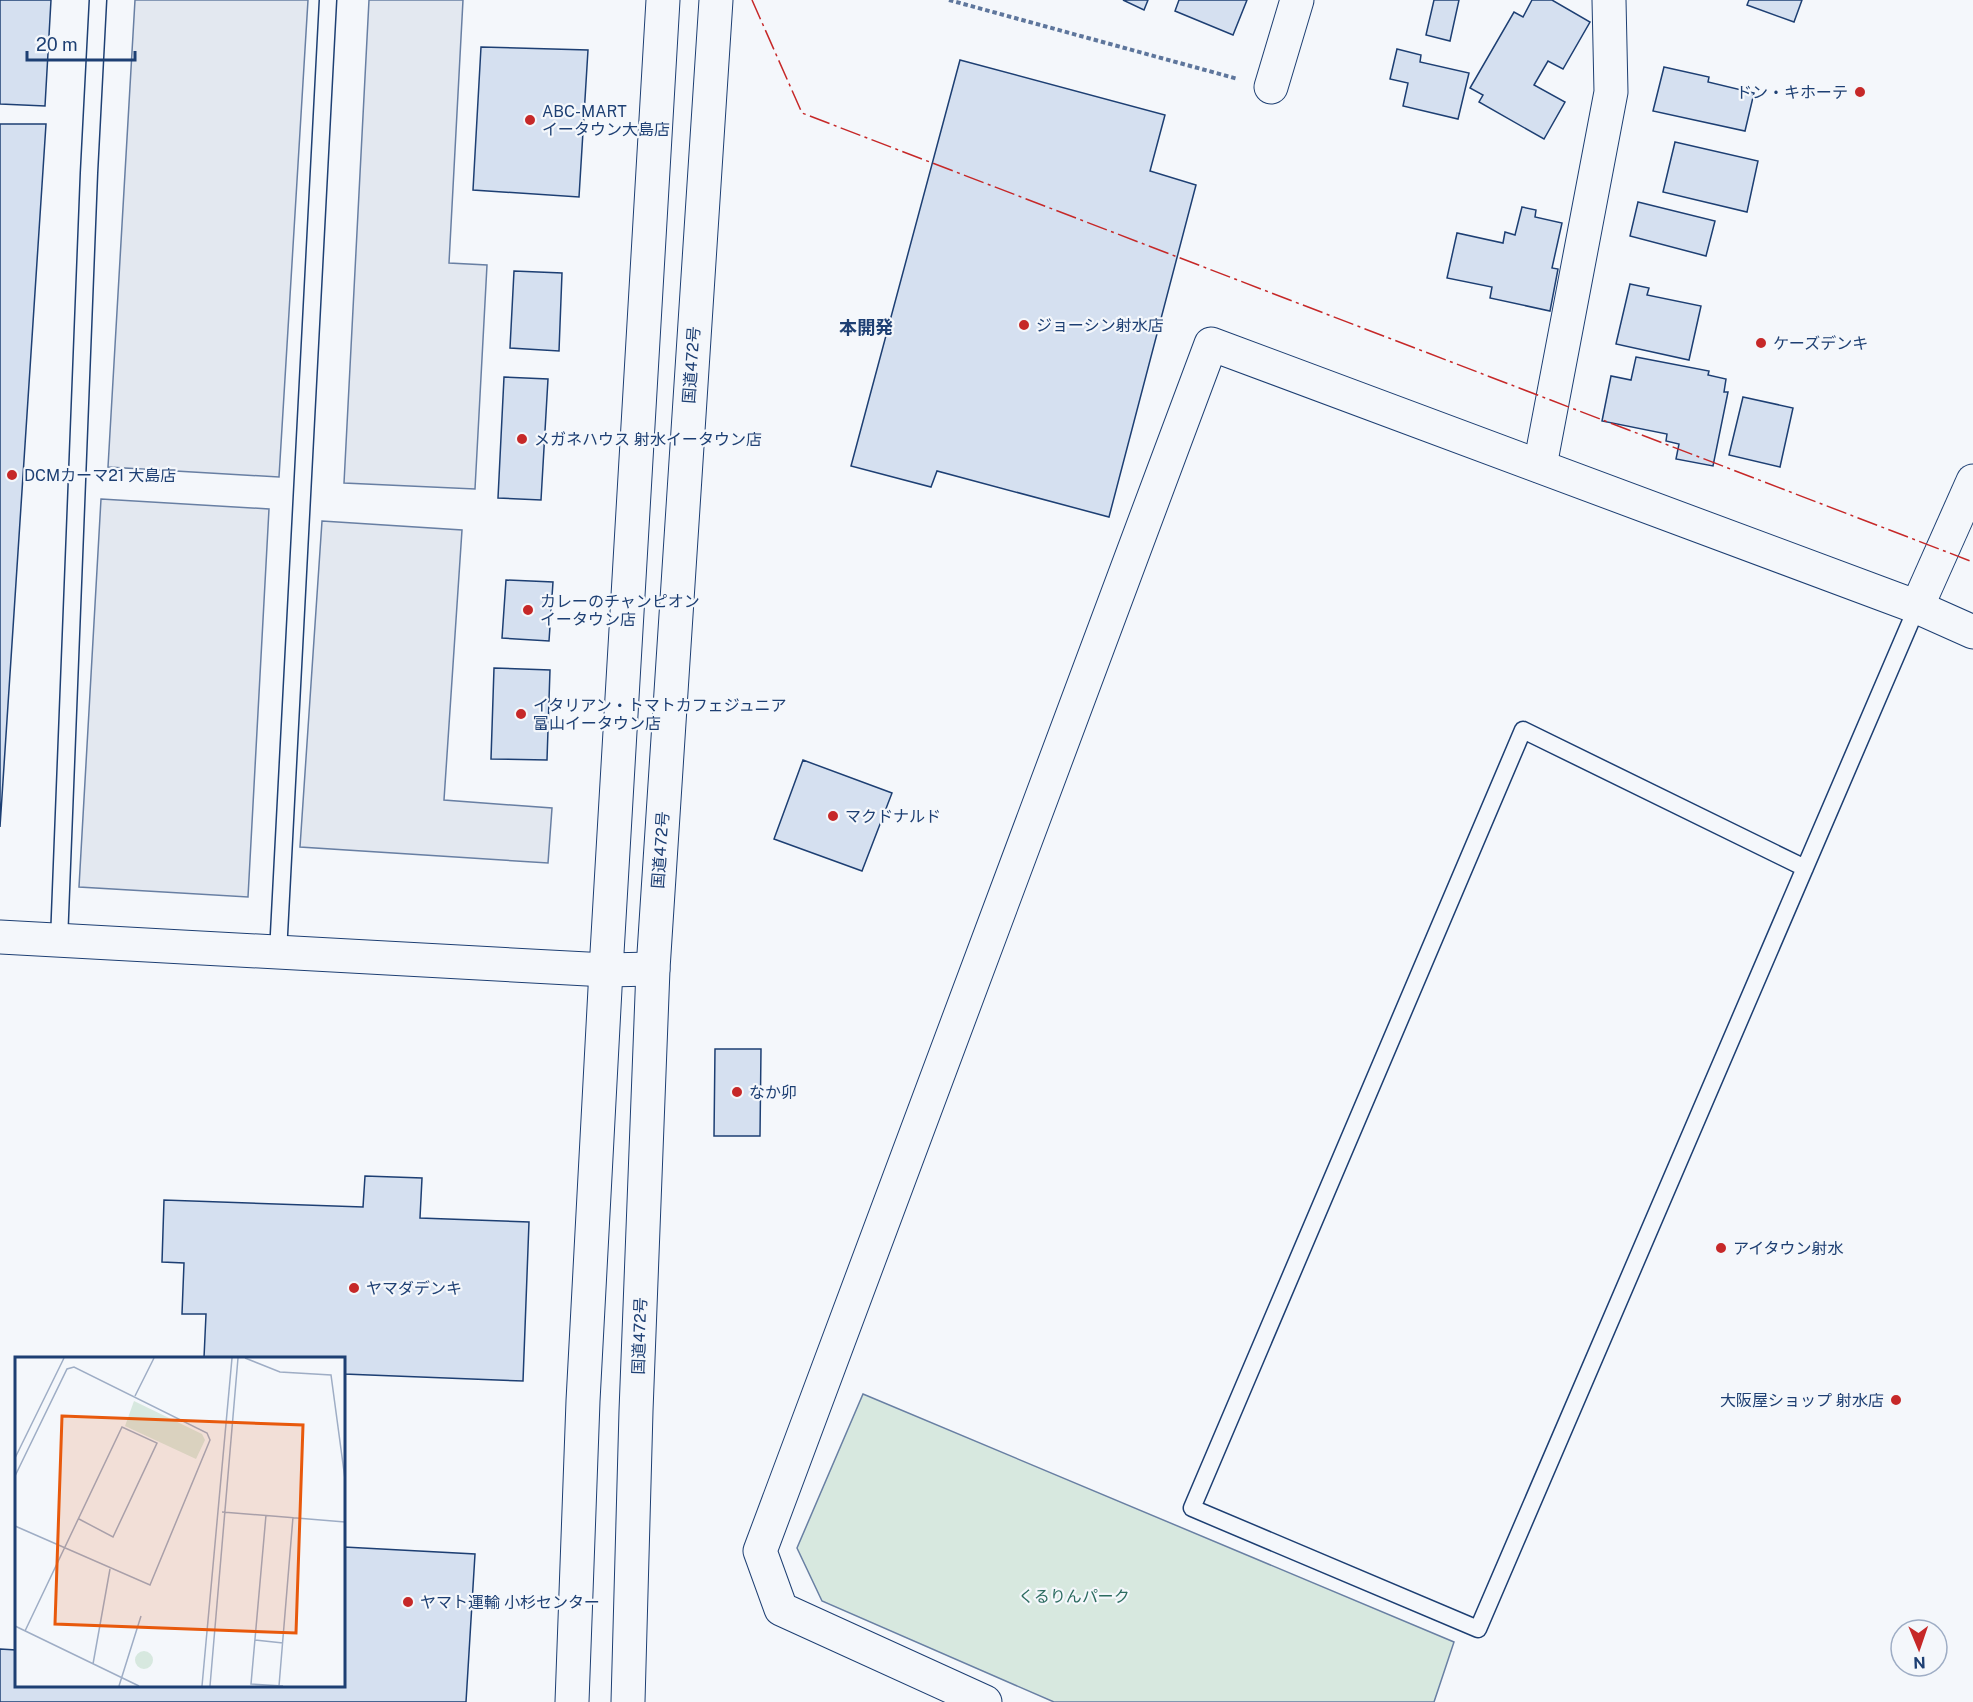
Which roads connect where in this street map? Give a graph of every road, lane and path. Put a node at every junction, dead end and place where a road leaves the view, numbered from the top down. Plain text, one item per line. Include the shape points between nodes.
1 (98, 0) edge
2 (328, 0) edge
3 (663, 0) edge
4 (716, 0) edge
5 (949, 0) edge
6 (1297, 0) edge
7 (1609, 0) edge
8 (1271, 87) joint
9 (1540, 466) junction
10 (1973, 481) edge
11 (1917, 607) junction
12 (1973, 632) edge
13 (1805, 868) junction
14 (0, 937) edge
15 (59, 941) junction
16 (278, 953) junction
17 (606, 969) junction
18 (653, 969) junction
19 (572, 1702) edge
20 (628, 1702) edge
21 (985, 1702) edge

1 - 15 lane
2 - 16 lane
3 - 17 main road
4 - 18 main road, 国道472号
5 - 8 path
6 - 8 main road
7 - 9 main road via 1611,92
9 - 11 main road
9 - 21 main road via 1210,344 760,1551 781,1609
10 - 11 main road
11 - 12 main road
11 - 13 lane
13 - 13 lane via 1478,1629 1192,1508 1523,730
14 - 15 main road
15 - 16 main road
16 - 17 main road
17 - 18 main road
17 - 19 main road
18 - 20 main road, 国道472号

